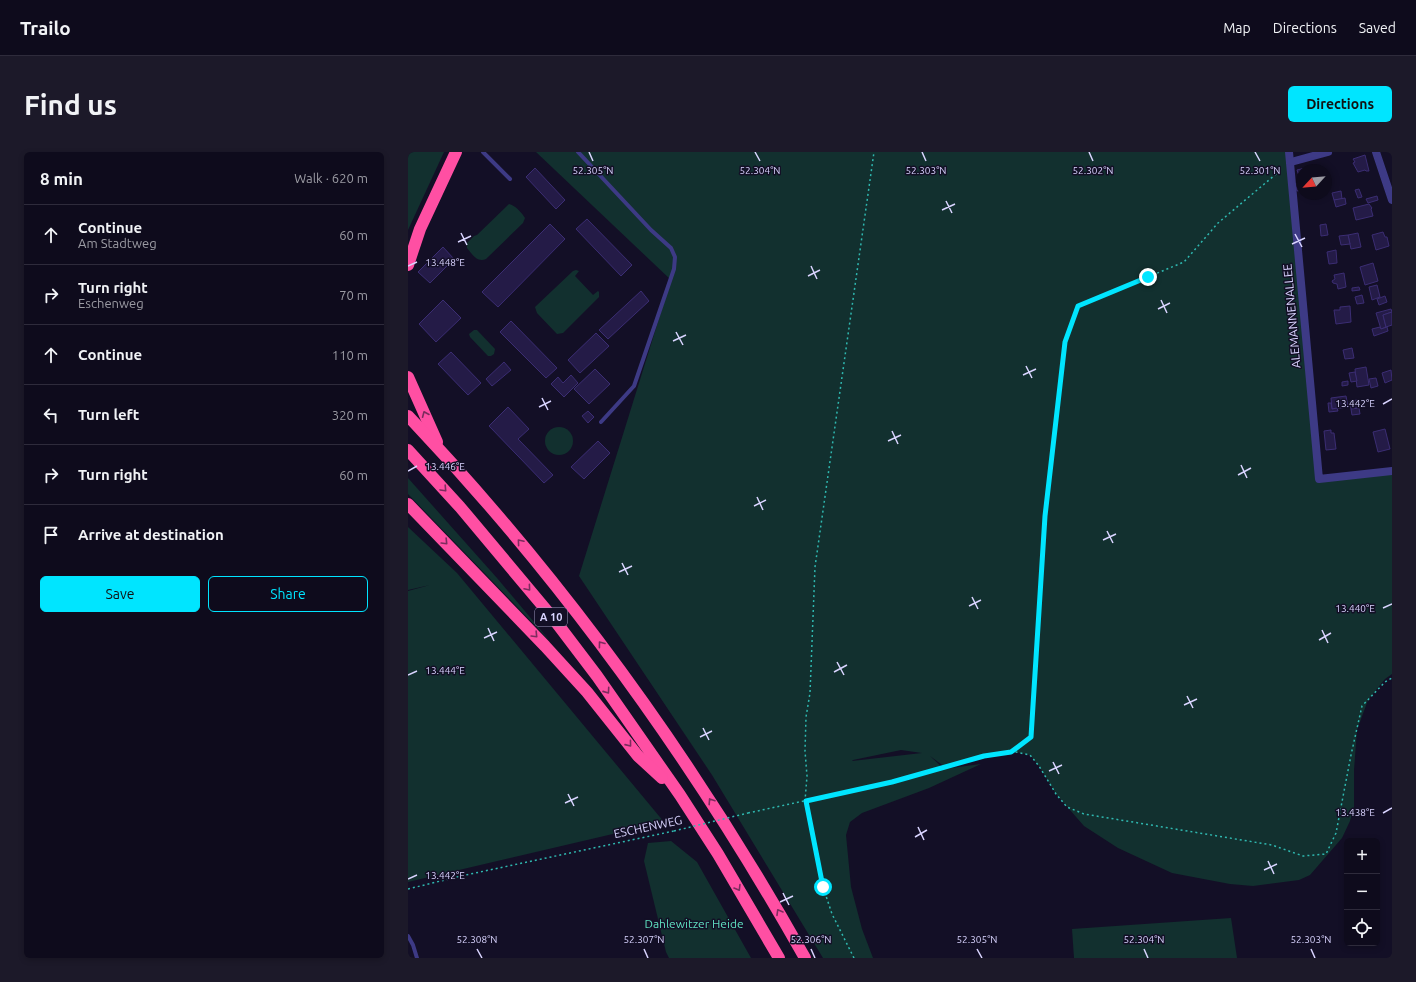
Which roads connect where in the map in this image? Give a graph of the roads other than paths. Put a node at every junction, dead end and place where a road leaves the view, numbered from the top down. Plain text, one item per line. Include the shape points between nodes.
1 (456, 152) edge
2 (482, 152) edge
3 (578, 152) edge
4 (1290, 152) edge
5 (1328, 152) edge
6 (1376, 152) edge
7 (1291, 162) junction
8 (510, 180) dead end
9 (1392, 200) edge
10 (420, 229) junction
11 (408, 248) edge
12 (408, 265) edge
13 (408, 377) edge
14 (408, 416) edge
15 (601, 422) dead end
16 (408, 450) edge
17 (441, 450) junction
18 (1392, 470) edge
19 (408, 504) edge
20 (680, 795) junction
21 (408, 936) edge
22 (417, 958) edge
23 (779, 958) edge
24 (805, 958) edge

1 - 10 highway
2 - 8 lane
3 - 15 lane via 671,248 675,257 674,269 634,386
4 - 7 street, ALEMANNENALLEE
5 - 7 street
6 - 9 street
7 - 18 street, ALEMANNENALLEE via 1319,478
10 - 11 highway
10 - 12 highway
17 -> 13 highway
14 - 17 highway, A 10
16 -> 20 highway, A 10 via 460,507 553,618
24 -> 17 highway, A 10 via 729,829 629,681 531,554
19 -> 20 highway via 587,692 638,756
20 -> 23 highway, A 10
21 - 22 lane

